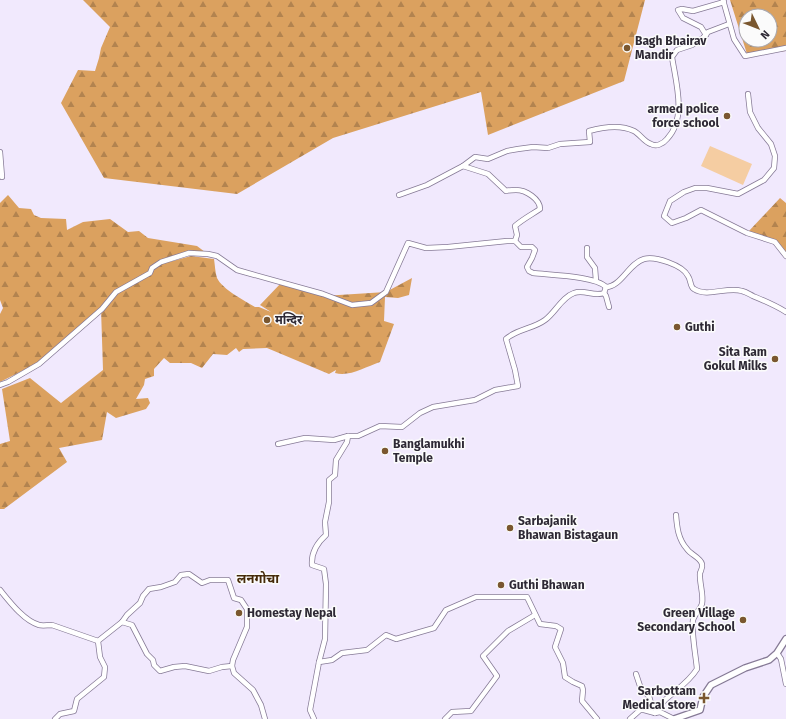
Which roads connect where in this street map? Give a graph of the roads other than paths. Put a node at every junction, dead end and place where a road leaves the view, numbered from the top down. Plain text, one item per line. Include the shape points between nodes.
1 (723, 1) edge
2 (729, 24) junction
3 (706, 36) junction
4 (786, 48) edge
5 (748, 94) dead end
6 (0, 152) edge
7 (463, 166) junction
8 (2, 177) dead end
9 (399, 195) dead end
10 (515, 241) junction
11 (586, 248) dead end
12 (786, 256) edge
13 (596, 281) junction
14 (606, 287) junction
15 (604, 293) junction
16 (609, 307) dead end
17 (786, 312) edge
18 (0, 385) edge
19 (348, 436) junction
20 (278, 444) dead end
21 (676, 515) dead end
22 (0, 590) edge
23 (535, 615) junction
24 (122, 622) junction
25 (786, 639) edge
26 (98, 641) junction
27 (777, 653) junction
28 (319, 662) junction
29 (232, 666) junction
30 (636, 674) dead end
31 (786, 684) edge
32 (655, 713) junction
33 (55, 719) edge
34 (265, 719) edge
35 (314, 719) edge
36 (445, 719) edge
37 (597, 719) edge
38 (630, 719) edge
39 (674, 719) edge

1 - 2 street
1 - 3 street via 693,11 678,10 683,18 701,27
2 - 3 street via 708,32
2 - 4 street via 734,39 745,56
3 - 7 street via 692,45 677,50 672,57 679,104 675,128 659,145 652,145 634,131 623,127 604,127 589,131 590,142 518,149 488,159 475,157
5 - 12 street via 750,112 758,128 771,144 775,156 774,168 764,180 738,194 707,188 695,188 684,192 670,202 664,216 672,223 702,210 747,234 775,242
6 - 8 street
7 - 9 street via 427,185
7 - 10 street via 488,174 506,191 518,190 538,200 540,209 523,218 515,226
10 - 13 street via 521,247 532,247 535,250 527,268 533,273
10 - 18 street via 426,248 408,243 386,292 371,303 352,305 323,294 237,270 217,256 189,253 161,262 152,268 150,273 116,292 102,309 39,364
11 - 13 street via 587,257 595,268
13 - 14 street
14 - 15 street
14 - 17 street via 616,284 633,265 645,259 660,259 688,274 695,290 704,293 742,290
15 - 16 street
15 - 19 street via 574,293 543,321 506,339 516,370 518,386 495,390 475,400 433,407 420,413 402,427 380,426 358,436
19 - 20 street via 334,440 305,438
19 - 28 street via 336,460 335,475 329,480 326,534 314,550 312,561 312,565 324,569 326,584 325,639
21 - 32 street via 677,529 684,546 702,563 702,602 693,620 697,669
22 - 26 street via 14,606 36,624 52,625
23 - 28 street via 527,597 476,597 446,610 434,628 396,639 386,635 368,650 342,653 332,660
23 - 36 street via 508,631 484,656 497,676 471,711 452,712
23 - 37 street via 540,624 560,628 555,647 563,663 565,676 582,686 582,701
24 - 26 street
24 - 29 street via 132,625 147,654 160,671 185,666 204,671
24 - 29 street via 149,589 176,582 181,575 189,574 202,583 210,580 228,580 234,598 241,600 247,609 247,627 232,660
25 - 27 street
26 - 33 street via 105,667 104,677 77,699 74,711 60,714
27 - 31 street via 781,659
27 - 39 street via 770,660 745,668 711,685 703,697 700,710
28 - 35 street via 310,710
29 - 34 street via 234,673 253,690
30 - 32 street via 641,690 649,696 651,703 657,706
32 - 38 street via 640,710
32 - 39 street via 660,712

